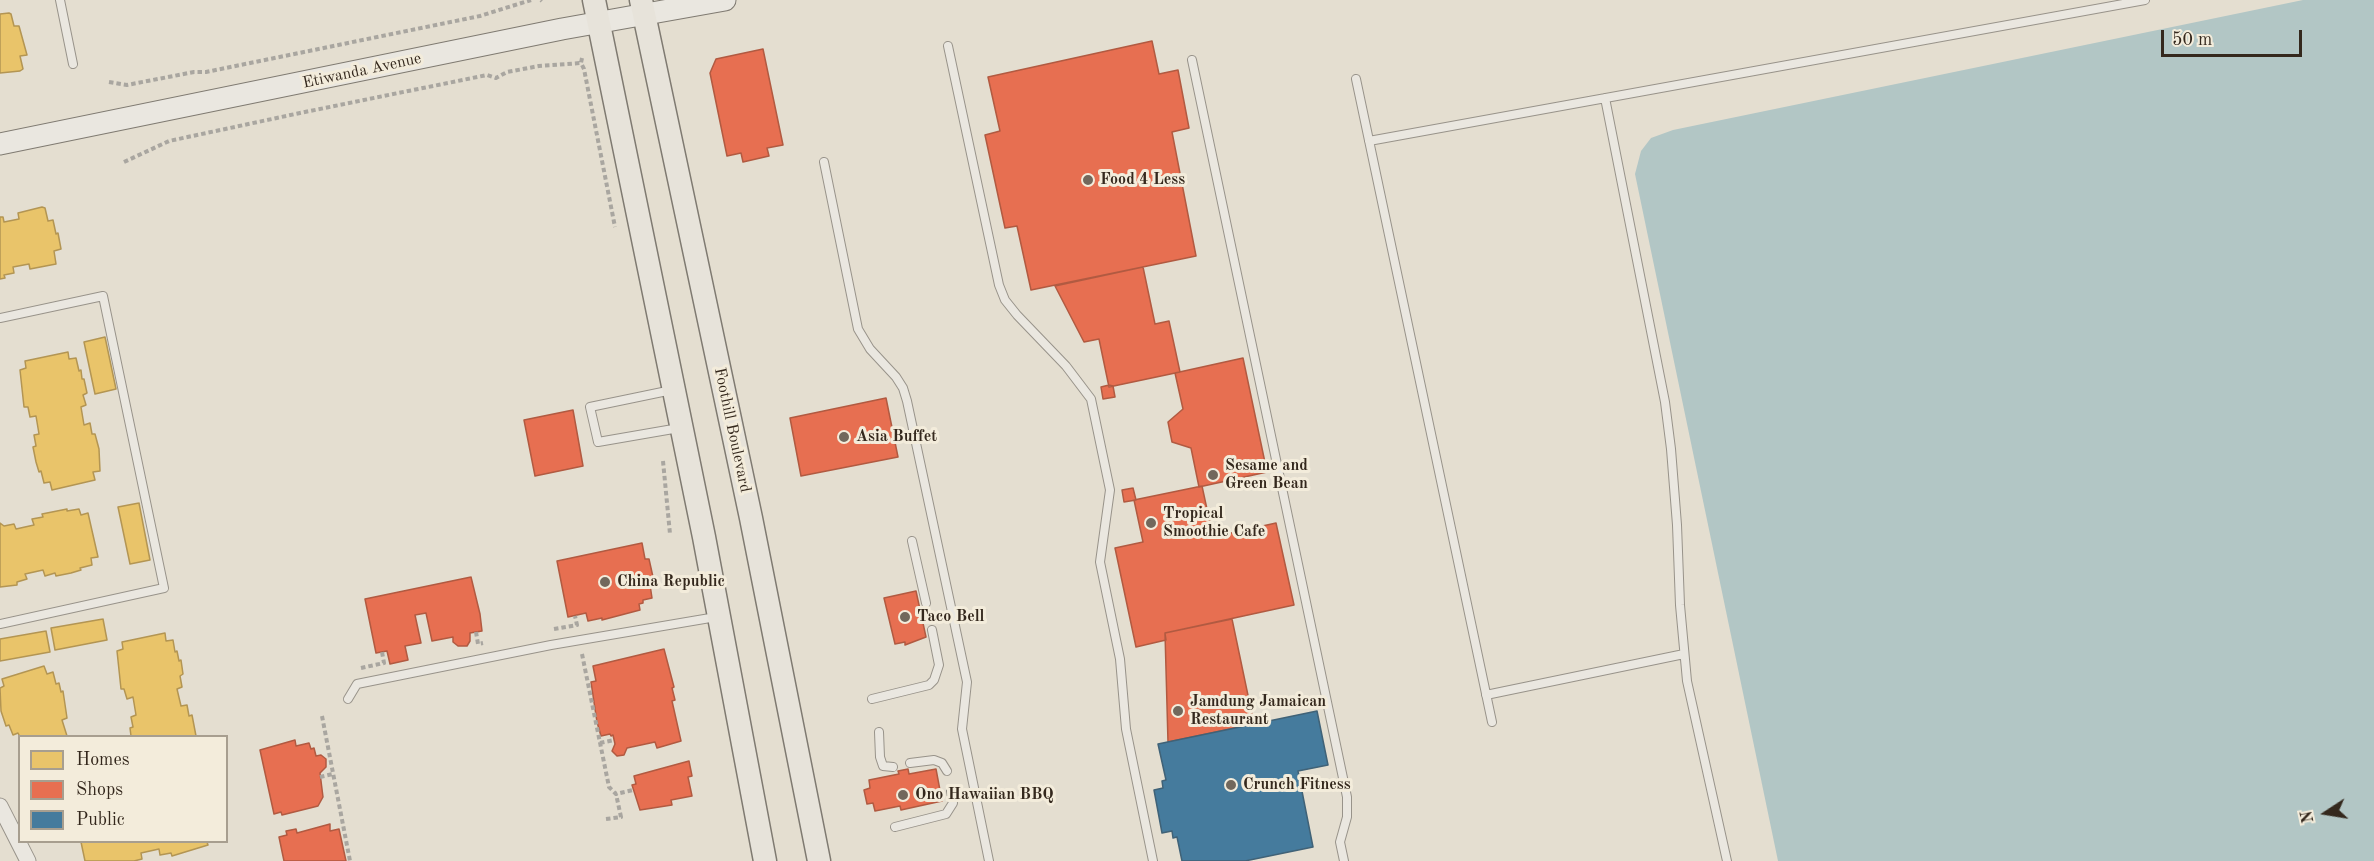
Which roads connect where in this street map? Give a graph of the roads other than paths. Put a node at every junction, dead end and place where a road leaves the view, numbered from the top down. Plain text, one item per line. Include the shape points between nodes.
1 (60, 0) edge
2 (594, 0) edge
3 (725, 0) edge
4 (2145, 0) edge
5 (642, 7) edge
6 (599, 22) junction
7 (948, 46) dead end
8 (1192, 60) dead end
9 (73, 64) dead end
10 (1356, 79) dead end
11 (1605, 98) junction
12 (1369, 141) junction
13 (0, 144) edge
14 (824, 162) dead end
15 (0, 318) edge
16 (674, 390) junction
17 (681, 428) junction
18 (912, 541) dead end
19 (926, 603) dead end
20 (718, 617) junction
21 (0, 624) edge
22 (932, 630) dead end
23 (1684, 654) junction
24 (1486, 695) junction
25 (348, 699) dead end
26 (872, 699) dead end
27 (1491, 722) dead end
28 (879, 732) dead end
29 (910, 763) dead end
30 (893, 767) dead end
31 (947, 771) dead end
32 (951, 790) dead end
33 (0, 806) edge
34 (895, 827) dead end
35 (18, 841) edge
36 (19, 843) edge
37 (28, 861) edge
38 (765, 861) edge
39 (819, 861) edge
40 (989, 861) edge
41 (1153, 861) edge
42 (1344, 861) edge
43 (1727, 861) edge

1 - 9 lane
2 - 6 main road
3 - 5 main road, Etiwanda Avenue
4 - 11 lane
5 - 6 main road, Etiwanda Avenue
5 - 39 main road, Foothill Boulevard via 751,518
6 - 13 main road, Etiwanda Avenue
6 - 16 main road
7 - 41 lane via 1005,300 1091,399 1110,490 1100,562 1120,659 1126,729
8 - 42 lane via 1347,797 1347,817 1340,842
10 - 12 lane
11 - 12 lane
11 - 23 lane via 1665,402
12 - 24 lane
14 - 40 lane via 858,329 870,349 896,377 907,401 967,682 962,729
15 - 21 lane via 103,296 164,588
16 - 17 main road
16 - 17 lane via 590,407 598,442
17 - 20 main road
18 - 19 lane
20 - 25 lane via 357,684
20 - 38 main road
22 - 26 lane via 939,666 934,680 929,685
23 - 24 lane
23 - 43 lane
24 - 27 lane
28 - 30 lane via 883,766
29 - 31 lane via 934,760
32 - 34 lane via 953,802 946,814
33 - 35 street
36 - 37 street

